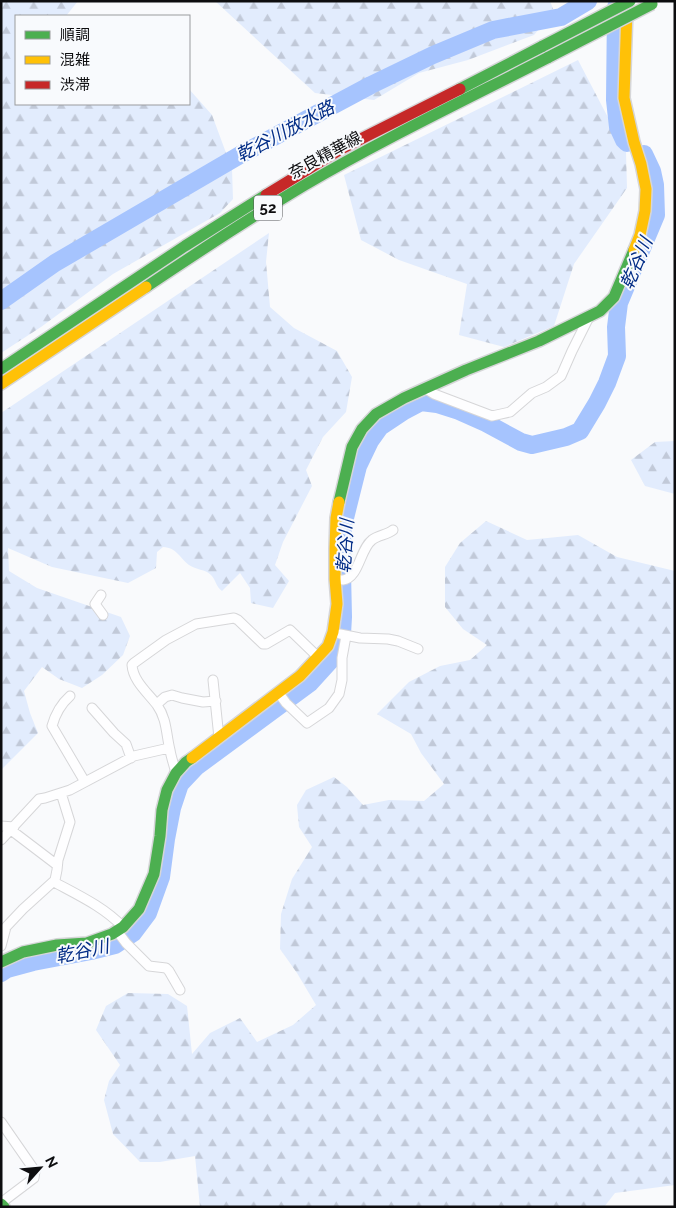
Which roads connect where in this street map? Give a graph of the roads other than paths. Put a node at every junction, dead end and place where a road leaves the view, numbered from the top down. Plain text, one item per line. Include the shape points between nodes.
1 (629, 1) edge
2 (654, 3) edge
3 (590, 317) junction
4 (1, 369) edge
5 (1, 384) edge
6 (426, 389) junction
7 (393, 530) dead end
8 (339, 580) junction
9 (101, 595) dead end
10 (103, 615) dead end
11 (339, 634) junction
12 (418, 650) dead end
13 (318, 657) junction
14 (213, 680) dead end
15 (70, 696) dead end
16 (282, 697) junction
17 (216, 701) junction
18 (157, 704) junction
19 (92, 708) dead end
20 (219, 738) junction
21 (169, 748) junction
22 (131, 758) junction
23 (176, 773) junction
24 (85, 782) junction
25 (61, 793) junction
26 (1, 826) edge
27 (12, 828) junction
28 (1, 840) edge
29 (57, 865) junction
30 (54, 882) junction
31 (122, 934) junction
32 (1, 946) edge
33 (1, 962) edge
34 (180, 990) dead end
35 (1, 1122) edge
36 (1, 1203) edge
37 (4, 1207) edge

1 - 3 main road via 624,98 646,189 645,211 640,235 614,297
1 - 4 main road, 奈良精華線 / 52, bridge via 300,173
2 - 5 main road, 奈良精華線 / 52, bridge via 303,186
3 - 6 main road
3 - 6 street via 561,376 532,393 510,412 492,416
6 - 8 main road via 376,414 352,447 336,518
7 - 8 street via 372,539 354,573
8 - 11 main road
9 - 10 street via 95,604
11 - 12 street via 398,641
11 - 13 main road
11 - 16 street via 342,680 340,691 329,708 307,723
13 - 16 main road
13 - 18 street via 290,630 263,644 236,618 196,624 166,640 132,665 140,685
14 - 17 street
15 - 24 street via 64,701 52,726
16 - 20 main road
17 - 18 street via 172,696
17 - 20 street
18 - 21 street via 163,716
19 - 22 street via 126,744
20 - 23 main road
21 - 22 street
21 - 23 street
22 - 24 street
23 - 31 main road via 162,810 154,874 139,909
24 - 25 street
25 - 27 street via 38,798
25 - 29 street via 70,822
26 - 27 street
27 - 28 street
27 - 29 street
29 - 30 street
30 - 31 street via 114,917
30 - 32 street via 14,917 6,927
31 - 33 main road via 87,943 23,952
31 - 34 street via 149,966 166,968
35 - 36 street via 35,1171 34,1178
36 - 37 main road

